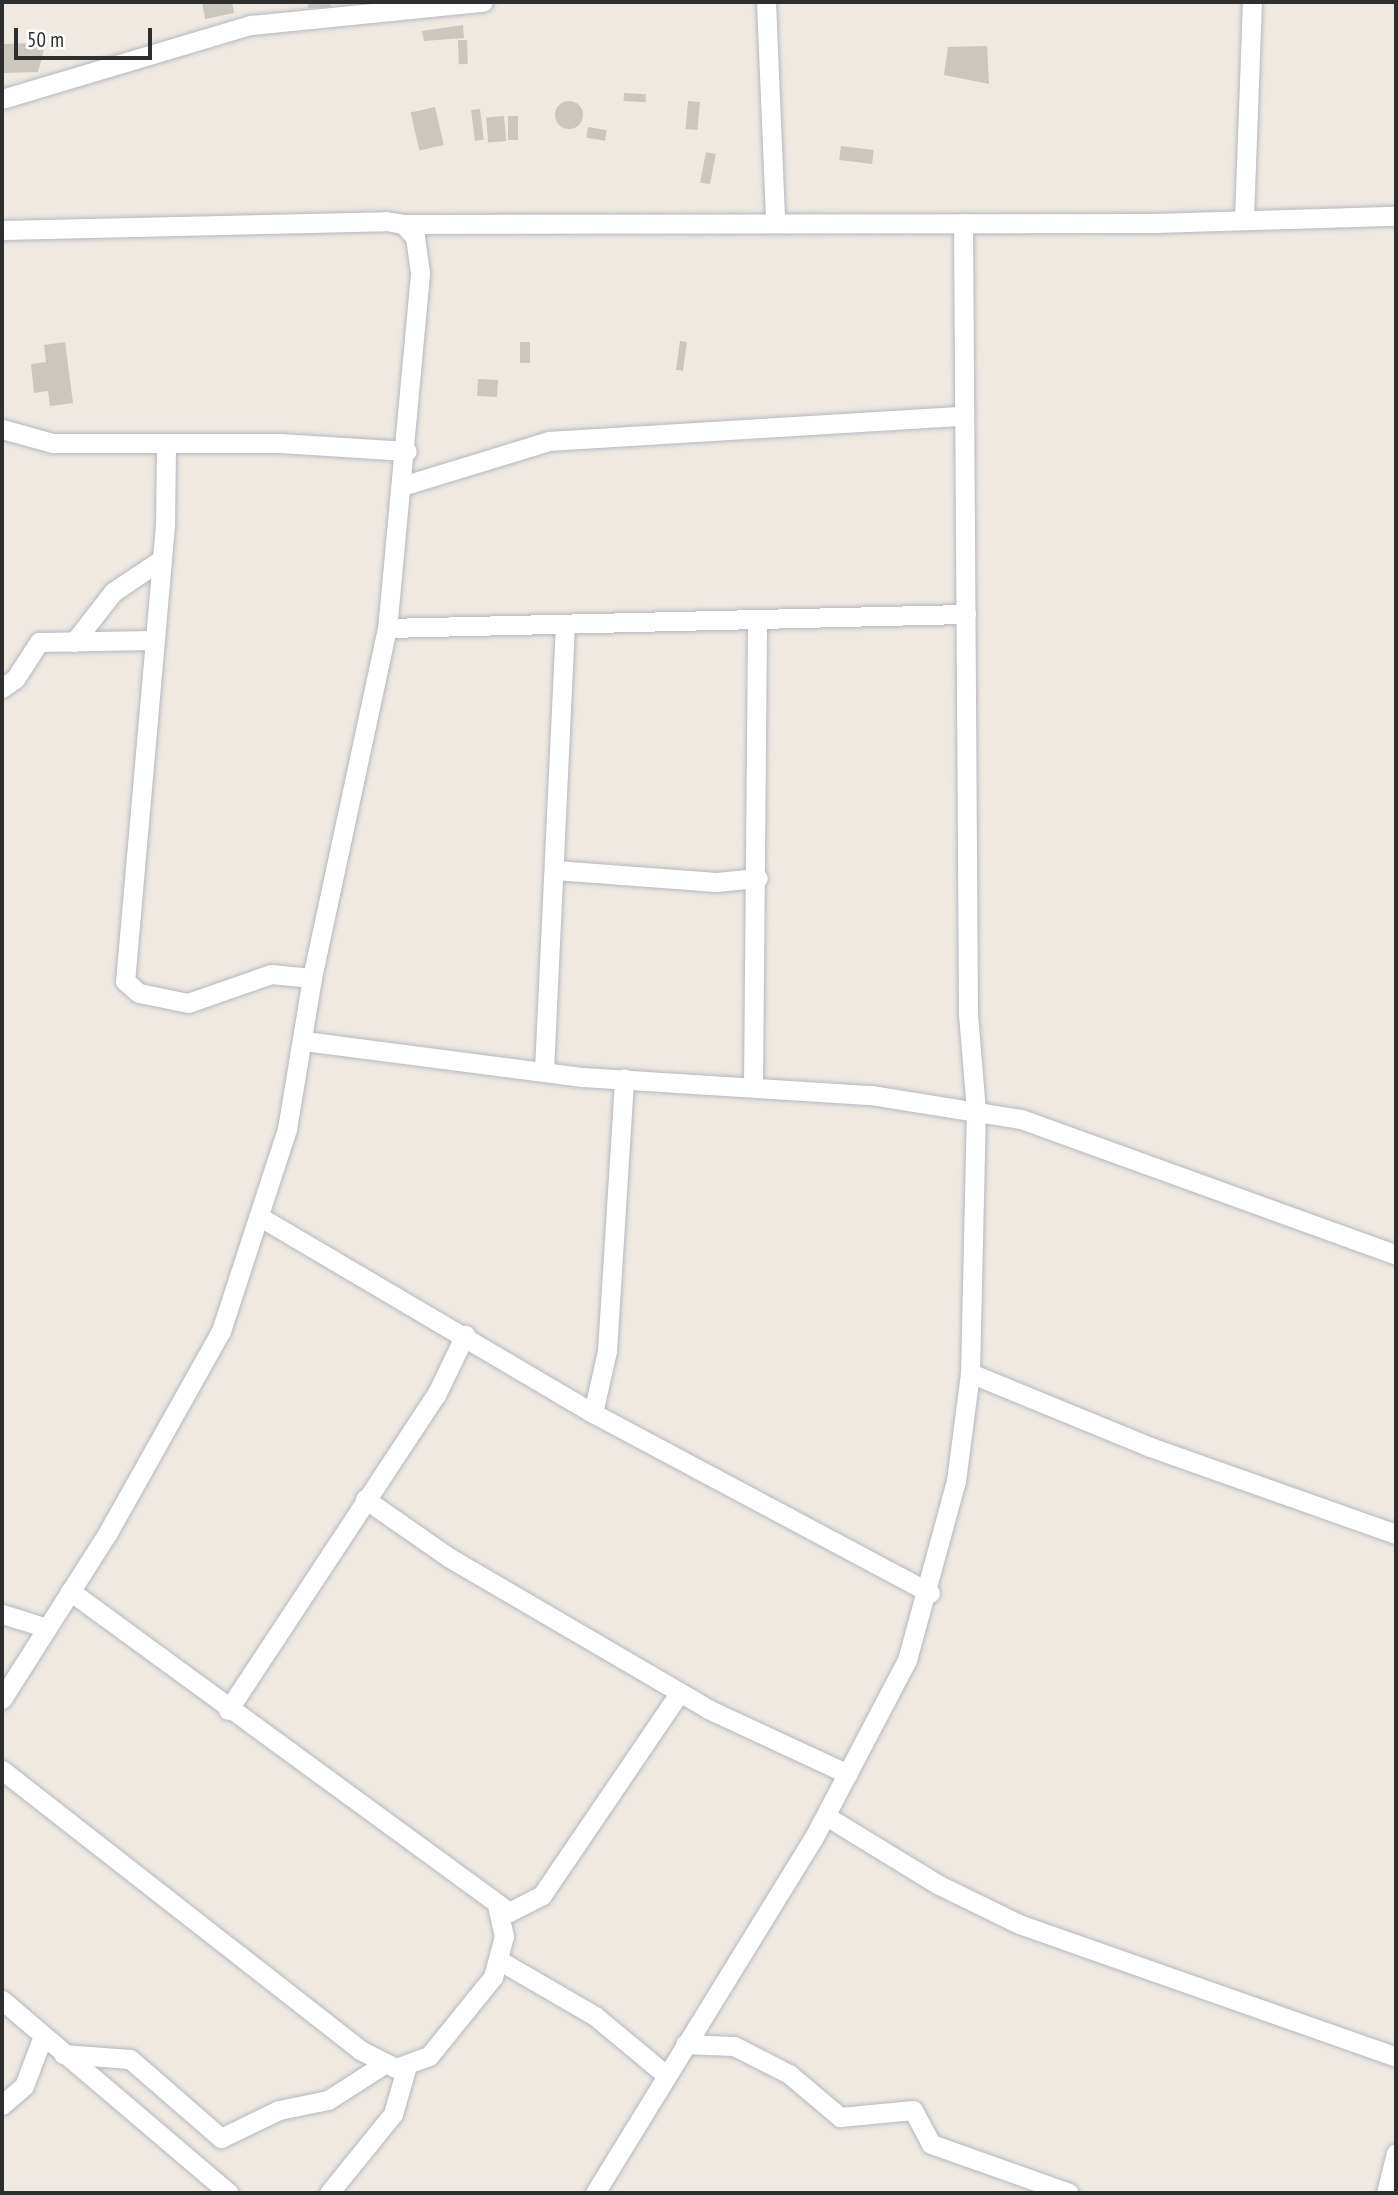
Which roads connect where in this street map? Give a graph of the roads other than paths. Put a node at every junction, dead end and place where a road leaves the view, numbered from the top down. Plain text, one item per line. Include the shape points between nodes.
1 (483, 2) edge
2 (766, 2) edge
3 (1252, 2) edge
4 (2, 99) edge
5 (1396, 216) edge
6 (1244, 219) junction
7 (775, 221) junction
8 (963, 223) junction
9 (403, 224) junction
10 (2, 230) edge
11 (961, 416) junction
12 (2, 429) edge
13 (166, 446) junction
14 (407, 451) junction
15 (402, 486) junction
16 (162, 559) junction
17 (966, 614) junction
18 (757, 621) junction
19 (565, 625) junction
20 (387, 628) junction
21 (153, 640) junction
22 (75, 642) junction
23 (2, 688) edge
24 (555, 870) junction
25 (758, 878) junction
26 (312, 978) junction
27 (304, 1041) junction
28 (544, 1070) junction
29 (624, 1079) junction
30 (753, 1087) junction
31 (976, 1111) junction
32 (260, 1217) junction
33 (1396, 1255) edge
34 (465, 1335) junction
35 (970, 1373) junction
36 (593, 1413) junction
37 (365, 1499) junction
38 (1396, 1534) edge
39 (70, 1591) junction
40 (930, 1593) junction
41 (2, 1614) edge
42 (47, 1628) junction
43 (680, 1692) junction
44 (2, 1699) edge
45 (228, 1710) junction
46 (2, 1770) edge
47 (848, 1774) junction
48 (826, 1816) junction
49 (498, 1909) junction
50 (502, 1962) junction
51 (2, 2000) edge
52 (43, 2036) junction
53 (685, 2044) junction
54 (63, 2054) junction
55 (1396, 2057) edge
56 (384, 2063) junction
57 (406, 2069) junction
58 (666, 2075) junction
59 (2, 2105) edge
60 (1396, 2157) edge
61 (229, 2193) edge
62 (329, 2193) edge
63 (596, 2193) edge
64 (1069, 2193) edge
65 (1386, 2193) edge

1 - 4 street via 265,22
2 - 7 street
3 - 6 street
5 - 6 street
6 - 8 street
7 - 8 street
7 - 9 street
8 - 11 street
9 - 10 street
9 - 14 street via 415,237 420,274
11 - 15 street via 549,441
11 - 17 street
12 - 13 street via 53,443
13 - 14 street via 280,443
13 - 16 street
14 - 15 street
15 - 20 street
16 - 21 street
16 - 22 street via 113,592
17 - 18 street
17 - 31 street via 968,1013
18 - 19 street
18 - 25 street
19 - 20 street
19 - 24 street
20 - 26 street
21 - 22 street
21 - 26 street via 127,986 188,1003 271,974
22 - 23 street via 39,642 15,679
24 - 25 street via 716,881
24 - 28 street
25 - 30 street
26 - 27 street
27 - 28 street
27 - 32 street via 288,1129
28 - 29 street
29 - 30 street
29 - 36 street via 607,1351
30 - 31 street via 871,1095
31 - 33 street via 1130,1155
31 - 35 street
32 - 34 street
32 - 39 street via 221,1331
34 - 36 street
34 - 37 street via 436,1395
35 - 38 street via 1150,1447
35 - 40 street via 956,1481
36 - 40 street
37 - 43 street via 450,1558
37 - 45 street
39 - 42 street
39 - 45 street
40 - 47 street via 907,1660
41 - 42 street
42 - 44 street
43 - 47 street
43 - 49 street via 536,1903 509,1912
45 - 49 street
46 - 56 street
47 - 48 street
48 - 53 street
48 - 55 street via 1019,1924
49 - 50 street
50 - 57 street via 445,2039
50 - 58 street via 595,2016
51 - 52 street
52 - 54 street
52 - 59 street via 24,2086
53 - 58 street
53 - 64 street via 734,2046 789,2074 840,2117 913,2110 931,2144
54 - 56 street via 130,2059 221,2138 279,2110 328,2100
54 - 61 street
56 - 57 street
57 - 62 street via 393,2114
58 - 63 street
60 - 65 street

